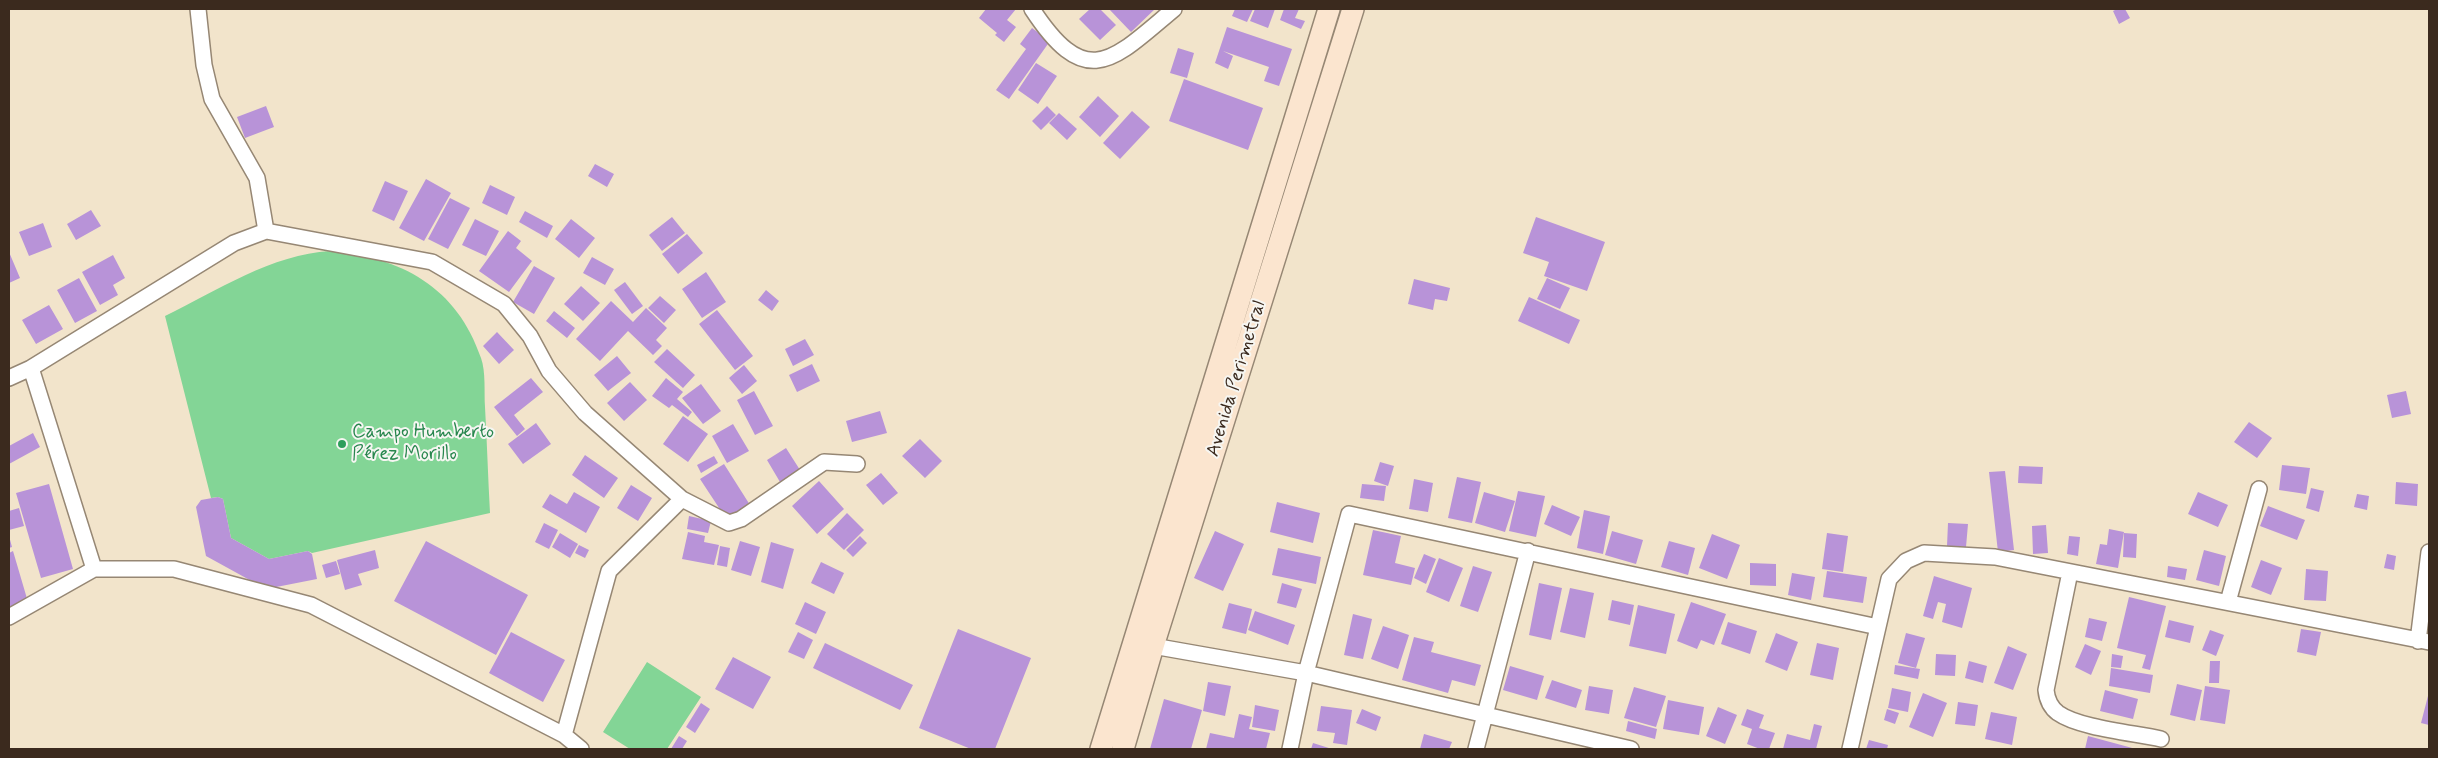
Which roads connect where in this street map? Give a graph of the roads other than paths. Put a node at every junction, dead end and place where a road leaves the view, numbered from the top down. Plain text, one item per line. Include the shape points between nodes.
1 (198, 9) edge
2 (1032, 9) edge
3 (1174, 9) edge
4 (1329, 9) edge
5 (1353, 9) edge
6 (266, 231) junction
7 (31, 368) junction
8 (9, 378) edge
9 (857, 464) dead end
10 (2259, 489) dead end
11 (682, 499) junction
12 (1528, 551) junction
13 (2429, 552) edge
14 (94, 568) junction
15 (2070, 572) junction
16 (2228, 602) junction
17 (10, 616) edge
18 (1878, 627) junction
19 (2424, 642) edge
20 (1153, 646) junction
21 (1306, 673) junction
22 (1484, 715) junction
23 (564, 735) junction
24 (2161, 739) dead end
25 (581, 749) edge
26 (1101, 749) edge
27 (1123, 749) edge
28 (1290, 749) edge
29 (1476, 749) edge
30 (1631, 749) edge
31 (1850, 749) edge

1 - 6 street via 204,65 212,100 257,178
2 - 3 street via 1045,29 1068,51 1086,60 1104,61 1122,53
4 - 26 main road, Avenida Perimetral
5 - 20 main road, Avenida Perimetral
6 - 7 street via 234,243
6 - 11 street via 432,262 504,304 530,336 549,370 585,413
7 - 8 street
7 - 14 street
9 - 11 street via 824,462 742,520 729,523
10 - 16 street
11 - 23 street via 609,571
12 - 18 street
12 - 21 street via 1349,514
12 - 22 street
13 - 19 street
14 - 17 street
14 - 23 street via 174,570 311,605
15 - 16 street
15 - 18 street via 1995,557 1924,553 1906,561 1889,579
15 - 24 street via 2046,690 2048,701 2056,712 2070,720
16 - 19 street
18 - 31 street
20 - 21 street
20 - 27 main road, Avenida Perimetral
21 - 22 street
21 - 28 street
22 - 29 street
22 - 30 street
23 - 25 street

